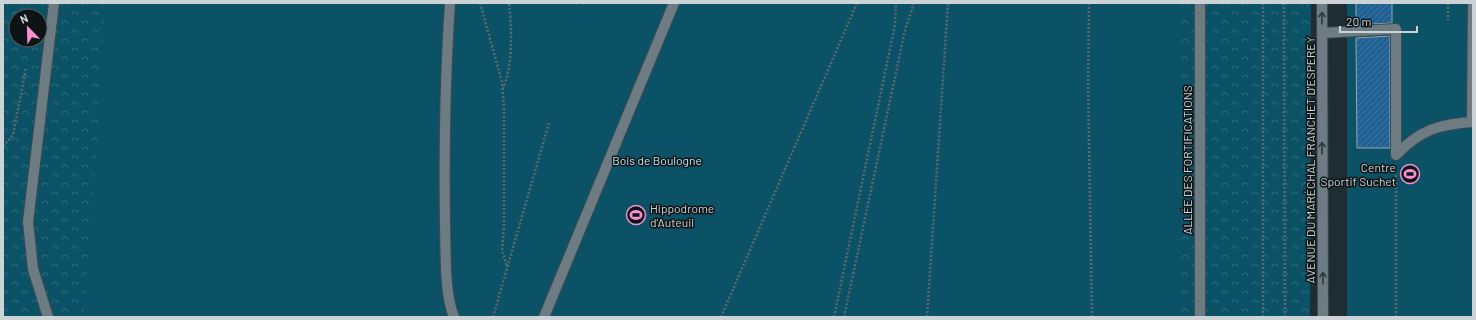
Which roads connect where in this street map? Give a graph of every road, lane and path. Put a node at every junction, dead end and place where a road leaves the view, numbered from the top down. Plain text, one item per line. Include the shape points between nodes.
1 (54, 3) edge
2 (450, 3) edge
3 (480, 3) edge
4 (509, 3) edge
5 (674, 3) edge
6 (857, 3) edge
7 (896, 3) edge
8 (914, 3) edge
9 (948, 3) edge
10 (1090, 3) edge
11 (1200, 3) edge
12 (1263, 3) edge
13 (1284, 3) edge
14 (1322, 3) edge
15 (1448, 3) edge
16 (1473, 5) edge
17 (1448, 20) dead end
18 (1322, 34) junction
19 (26, 67) dead end
20 (502, 89) junction
21 (1473, 122) edge
22 (549, 123) dead end
23 (3, 146) edge
24 (1396, 155) junction
25 (507, 267) junction
26 (48, 317) edge
27 (454, 317) edge
28 (493, 317) edge
29 (544, 317) edge
30 (721, 317) edge
31 (834, 317) edge
32 (844, 317) edge
33 (926, 317) edge
34 (1092, 317) edge
35 (1200, 317) edge
36 (1263, 317) edge
37 (1285, 317) edge
38 (1323, 317) edge
39 (1396, 317) edge

1 - 26 street via 28,222 33,269
2 - 27 street via 444,153 446,266
3 - 20 path
4 - 20 path via 511,24 508,76
5 - 29 street
6 - 30 path
7 - 31 path via 895,25
8 - 32 path via 905,30
9 - 33 path
10 - 34 path via 1088,84
11 - 35 street, ALLÉE DES FORTIFICATIONS
12 - 36 path
13 - 37 path
18 -> 14 street, AVENUE DU MARÉCHAL FRANCHET D'ESPEREY
15 - 17 path
16 - 21 street
18 - 24 street via 1396,29
38 -> 18 street, AVENUE DU MARÉCHAL FRANCHET D'ESPEREY
19 - 23 path via 13,136
20 - 25 path via 502,250
21 - 24 street via 1434,128 1417,135
22 - 25 path
24 - 39 path
25 - 28 path

